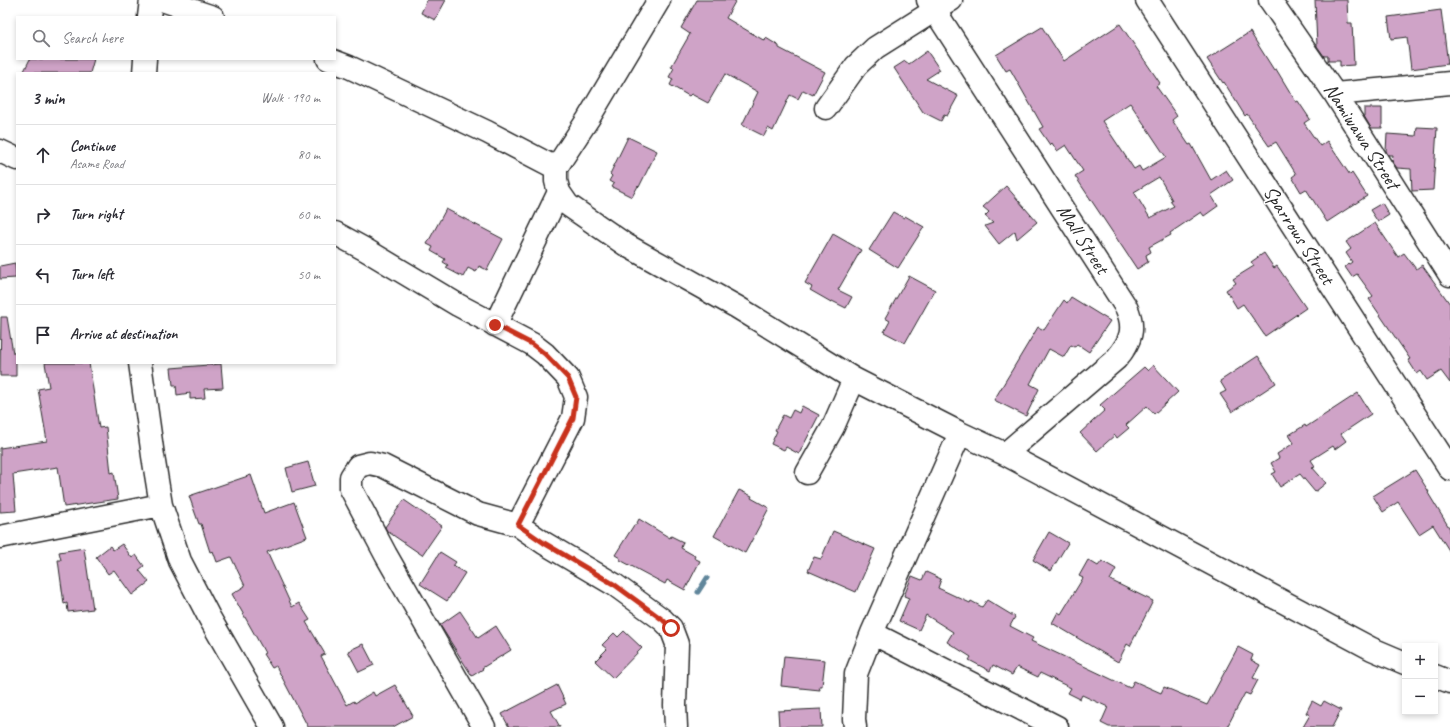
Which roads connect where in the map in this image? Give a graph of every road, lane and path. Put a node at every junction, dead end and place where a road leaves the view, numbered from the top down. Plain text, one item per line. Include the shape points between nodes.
1 (151, 0) edge
2 (162, 0) edge
3 (659, 0) edge
4 (1147, 0) edge
5 (1270, 0) edge
6 (938, 4) edge
7 (149, 16) edge
8 (210, 16) edge
9 (145, 60) edge
10 (331, 60) edge
11 (144, 72) edge
12 (1450, 83) edge
13 (1335, 94) junction
14 (826, 108) dead end
15 (0, 151) edge
16 (16, 159) edge
17 (556, 168) junction
18 (559, 192) junction
19 (336, 234) edge
20 (1450, 275) edge
21 (495, 325) junction
22 (140, 364) edge
23 (854, 379) junction
24 (960, 433) junction
25 (1005, 454) junction
26 (1450, 469) edge
27 (807, 472) dead end
28 (162, 505) junction
29 (518, 525) junction
30 (0, 537) edge
31 (872, 633) junction
32 (1402, 662) edge
33 (1438, 677) edge
34 (1450, 682) edge
35 (272, 727) edge
36 (484, 727) edge
37 (676, 727) edge
38 (855, 727) edge
39 (1057, 727) edge

1 - 7 street
2 - 8 street
3 - 17 street
4 - 26 street, Sparrows Street
5 - 13 street, Namiwawa Street
6 - 14 street via 875,48 856,66
6 - 25 street, Mall Street via 1131,316 1129,338 1124,350 1116,359
9 - 11 street
10 - 17 street via 487,132
12 - 13 street
13 - 20 street, Namiwawa Street
15 - 16 street
17 - 18 street
18 - 21 street
18 - 23 street via 568,206 626,245 738,307
19 - 21 street
21 - 29 street via 532,344 545,354 568,378 576,397 573,418
22 - 28 street via 152,456
23 - 24 street
23 - 27 street via 833,427
24 - 25 street
24 - 31 street
25 - 32 street via 1372,649
28 - 30 street
28 - 35 street via 180,561
29 - 36 street via 478,514 383,466 370,463 358,466 351,477 352,489 386,555
29 - 37 street via 615,585 671,628 677,644
31 - 38 street via 856,674
31 - 39 street
33 - 34 street

